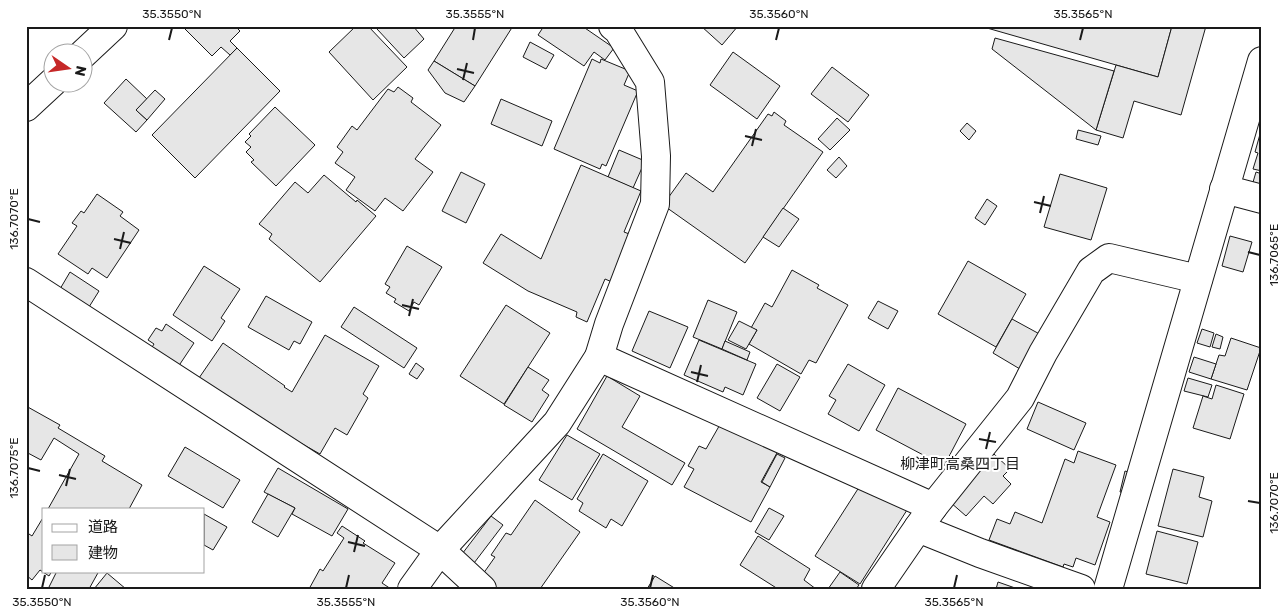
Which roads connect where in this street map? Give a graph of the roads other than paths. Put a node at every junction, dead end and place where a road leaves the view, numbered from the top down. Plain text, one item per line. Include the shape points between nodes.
1 (113, 26) edge
2 (613, 26) edge
3 (92, 46) edge
4 (1262, 61) edge
5 (42, 92) edge
6 (26, 107) edge
7 (1224, 188) junction
8 (1262, 199) edge
9 (1198, 279) junction
10 (26, 282) edge
11 (599, 357) junction
12 (933, 506) junction
13 (918, 528) junction
14 (440, 550) junction
15 (412, 589) edge
16 (482, 589) edge
17 (876, 589) edge
18 (1082, 589) edge
19 (1108, 589) edge

1 - 3 street
2 - 11 street via 650,82 656,156 655,204
4 - 7 street
5 - 6 street
7 - 8 street
7 - 9 street
9 - 12 street via 1109,258 1090,271 1020,398
9 - 19 street
10 - 14 street
11 - 12 street
11 - 14 street via 557,423
12 - 13 street
13 - 17 street
13 - 18 street
14 - 15 street
14 - 16 street

